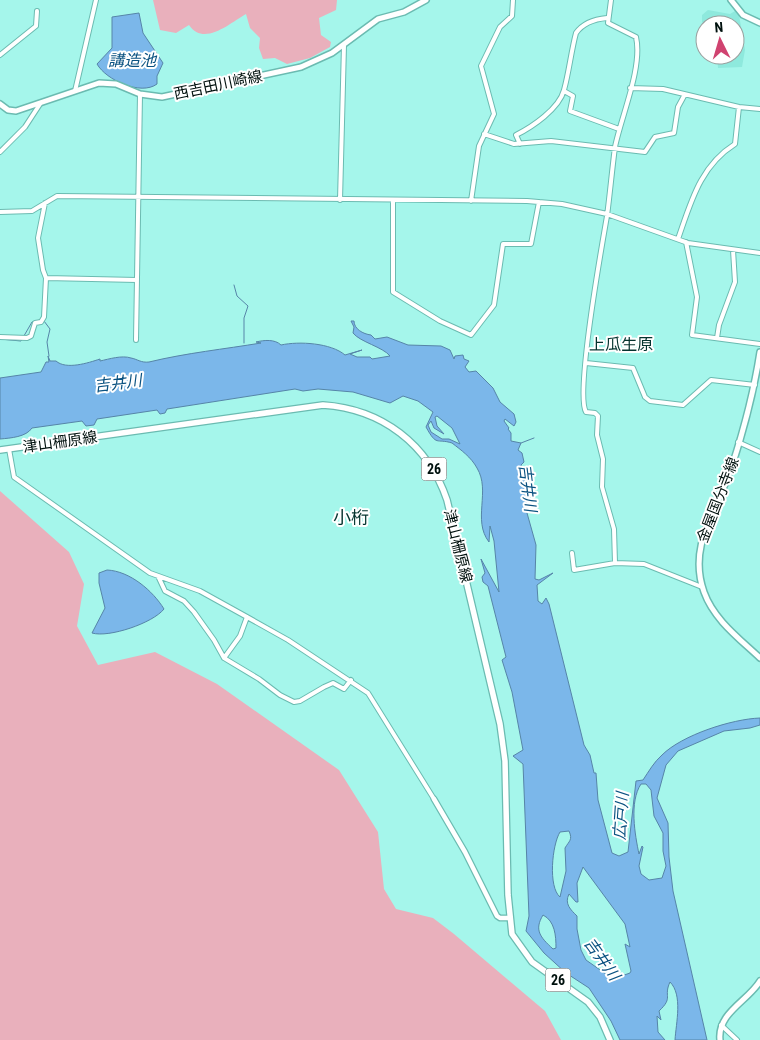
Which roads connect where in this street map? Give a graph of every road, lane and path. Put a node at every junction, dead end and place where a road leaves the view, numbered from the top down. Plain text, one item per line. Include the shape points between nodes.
1 (96, 0) edge
2 (414, 0) edge
3 (426, 0) edge
4 (513, 0) edge
5 (611, 0) edge
6 (731, 0) edge
7 (413, 8) junction
8 (37, 10) dead end
9 (608, 18) junction
10 (760, 23) edge
11 (344, 45) junction
12 (0, 55) edge
13 (630, 88) junction
14 (75, 91) junction
15 (564, 91) junction
16 (140, 94) junction
17 (684, 96) junction
18 (42, 102) junction
19 (0, 104) edge
20 (739, 107) junction
21 (760, 109) edge
22 (619, 129) junction
23 (484, 134) junction
24 (520, 144) junction
25 (615, 147) junction
26 (0, 152) edge
27 (139, 197) junction
28 (340, 200) junction
29 (393, 201) junction
30 (471, 201) junction
31 (539, 202) junction
32 (45, 203) junction
33 (0, 212) edge
34 (607, 214) junction
35 (678, 239) junction
36 (686, 242) junction
37 (733, 250) junction
38 (760, 252) edge
39 (46, 278) junction
40 (137, 280) junction
41 (0, 337) edge
42 (717, 338) junction
43 (136, 340) dead end
44 (760, 344) edge
45 (760, 352) edge
46 (586, 363) junction
47 (755, 385) junction
48 (738, 442) junction
49 (9, 449) junction
50 (0, 450) edge
51 (760, 452) edge
52 (572, 553) dead end
53 (615, 563) junction
54 (158, 576) junction
55 (702, 587) junction
56 (247, 617) junction
57 (224, 658) junction
58 (760, 658) edge
59 (351, 680) junction
60 (434, 799) joint
61 (509, 918) junction
62 (760, 981) edge
63 (721, 1025) junction
64 (610, 1040) edge
65 (720, 1040) edge
66 (737, 1040) edge

1 - 14 street
2 - 7 street
3 - 7 main road, 西吉田川崎線
4 - 23 street via 512,16 500,27 480,66 494,111
5 - 9 street
6 - 10 main road via 743,15
7 - 11 main road, 西吉田川崎線 via 378,19
8 - 12 street via 36,26
9 - 13 street via 610,25 636,37 637,55
9 - 15 street via 596,19 576,33
11 - 16 main road, 西吉田川崎線 via 301,67 174,96
11 - 28 street
13 - 17 street via 663,89
13 - 22 street
14 - 16 main road, 西吉田川崎線 via 107,82
14 - 18 main road, 西吉田川崎線
15 - 22 street via 573,96 570,112
15 - 24 street via 548,113 516,135
16 - 27 street
17 - 20 street
17 - 25 street via 678,106 673,134 655,137 645,152
18 - 19 main road, 西吉田川崎線 via 16,111
18 - 26 street
20 - 21 street
20 - 35 street via 735,144 721,154 704,174
22 - 25 street
23 - 24 street via 507,143
23 - 30 street via 479,146
24 - 25 street via 545,140
25 - 34 street
27 - 28 street
27 - 32 street via 57,196
27 - 40 street
28 - 29 street
29 - 30 street
29 - 31 street via 393,292 470,335 494,305 503,244 531,244
30 - 31 street
31 - 34 street
32 - 33 street via 32,212
32 - 39 street via 38,238
34 - 35 street
34 - 46 street
35 - 36 street
36 - 37 street
36 - 42 street via 697,294 692,335
37 - 38 street
37 - 42 street via 735,282
39 - 40 street
39 - 41 street via 42,322 35,323 31,336 27,338
40 - 43 street
42 - 44 street
45 - 47 main road, 金屋国分寺線
46 - 47 street via 633,368 640,389 650,401 683,404 711,380
46 - 53 street via 584,407 586,412 598,416 597,435 603,459 602,487 614,529
47 - 48 main road, 金屋国分寺線
48 - 51 street
48 - 55 main road, 金屋国分寺線 via 726,482 700,541 698,560
49 - 50 main road, 津山柵原線 / 26
49 - 54 street via 14,477 124,556
49 - 61 main road, 津山柵原線 / 26 via 323,405 356,410 376,418 414,444 435,471 447,500 500,724 506,769
52 - 53 street via 574,570
53 - 55 street via 644,564
54 - 56 street via 200,591
54 - 57 street via 165,591 184,601 194,612
55 - 58 main road, 金屋国分寺線 via 717,615
56 - 57 street via 240,636
56 - 59 street
57 - 59 street via 294,702 300,702 324,686 333,684 344,689
59 - 60 street via 374,699
60 - 61 street via 497,916
61 - 64 main road, 津山柵原線 / 26 via 512,934 523,952 588,1002 600,1017
62 - 63 main road
63 - 65 main road
63 - 66 street

